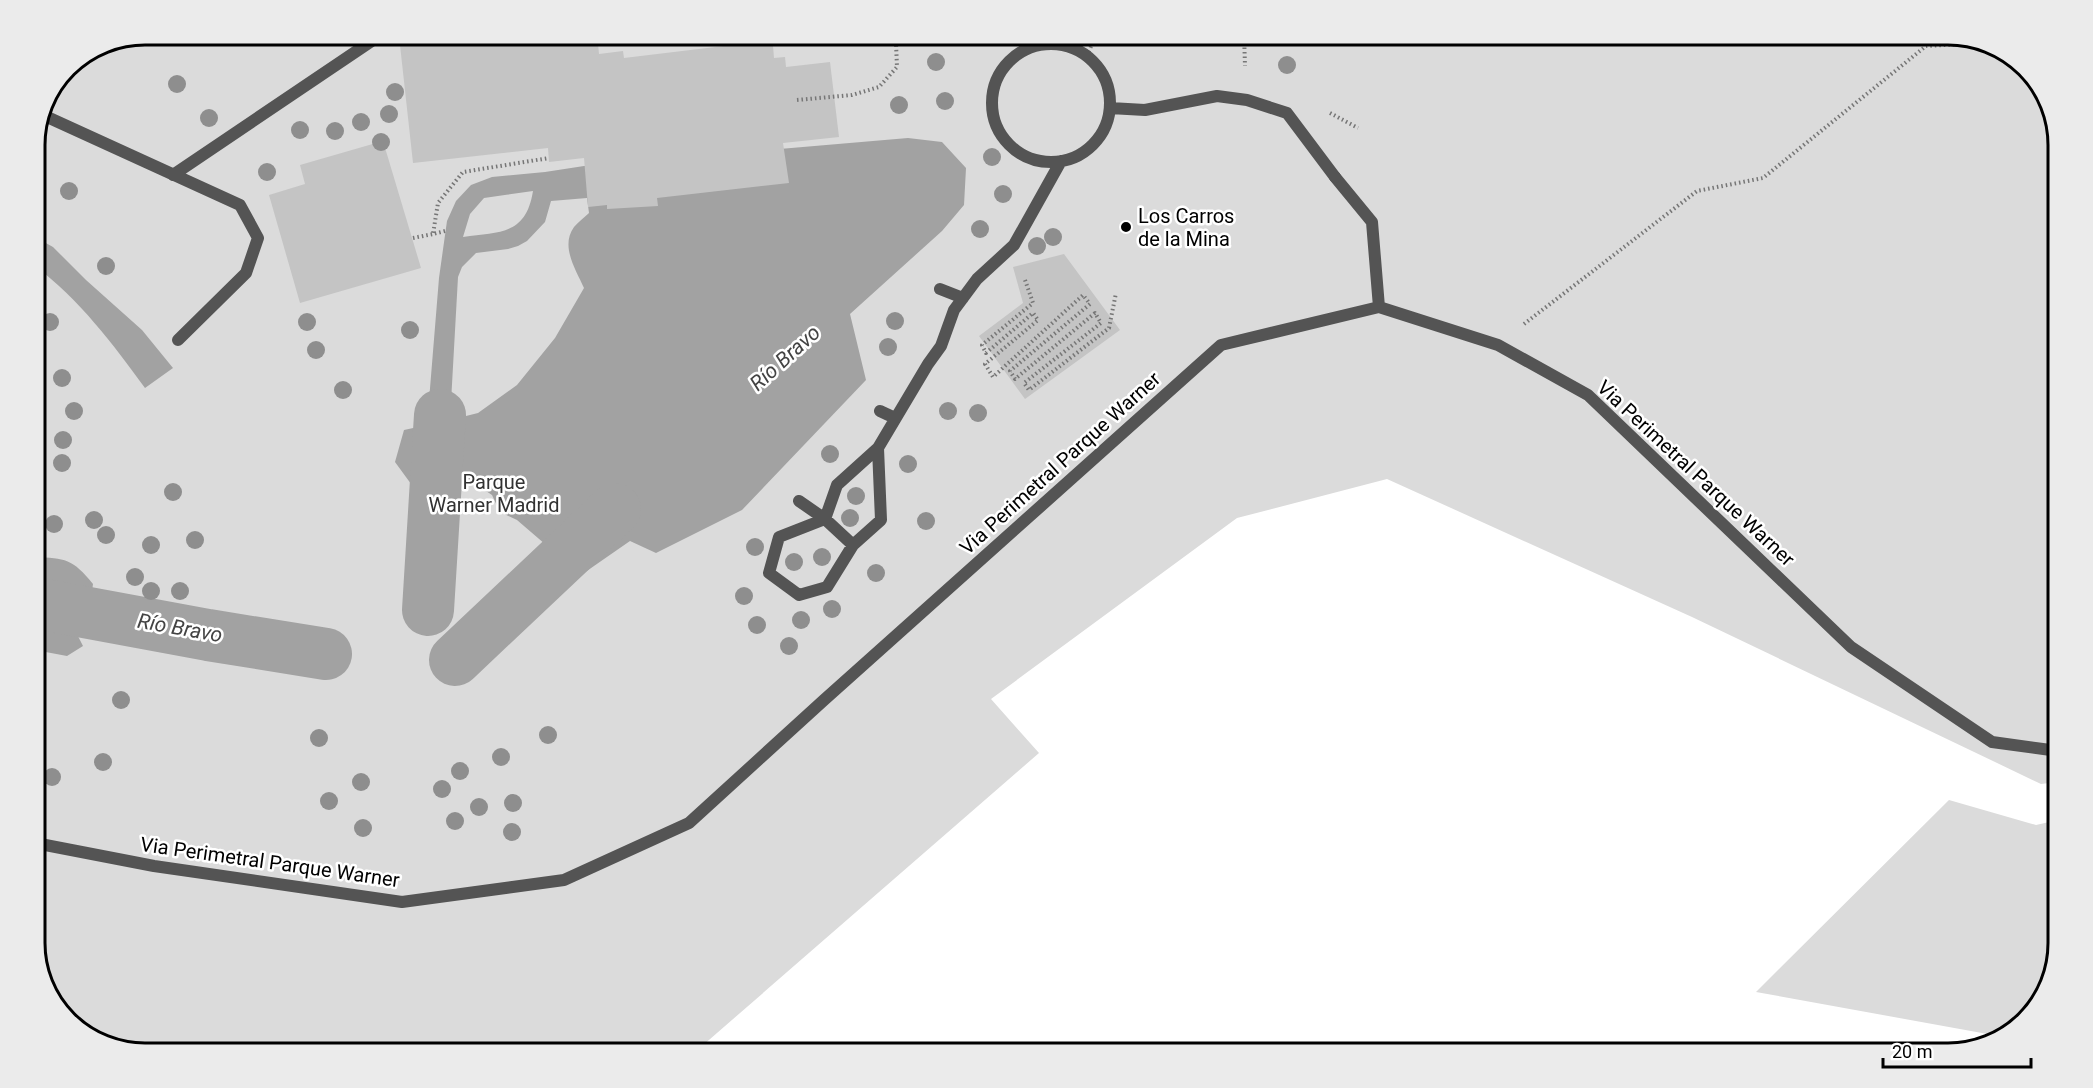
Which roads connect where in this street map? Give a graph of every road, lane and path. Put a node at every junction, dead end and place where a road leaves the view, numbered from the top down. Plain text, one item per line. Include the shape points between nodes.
1 (366, 45) edge
2 (897, 45) edge
3 (1026, 45) edge
4 (1063, 45) edge
5 (1092, 45) edge
6 (1945, 45) edge
7 (1087, 56) junction
8 (797, 100) dead end
9 (1110, 108) junction
10 (49, 118) edge
11 (1345, 121) dead end
12 (1358, 128) dead end
13 (549, 158) dead end
14 (1061, 161) junction
15 (173, 175) junction
16 (445, 231) dead end
17 (433, 234) junction
18 (413, 238) dead end
19 (1014, 245) junction
20 (940, 289) dead end
21 (1116, 293) dead end
22 (963, 298) junction
23 (1379, 307) junction
24 (178, 340) dead end
25 (1498, 345) junction
26 (880, 411) dead end
27 (895, 418) junction
28 (878, 448) junction
29 (799, 501) dead end
30 (825, 519) junction
31 (853, 545) junction
32 (2048, 750) edge
33 (45, 845) edge

1 - 15 street
2 - 8 path via 897,67 879,87 852,95
3 - 14 street via 1002,71 994,88 997,127 1023,155 1041,161
4 - 7 street
5 - 7 path
6 - 25 path via 1926,46 1763,178 1697,191
7 - 9 street via 1101,70 1109,88
9 - 14 street via 1095,143 1080,155
9 - 23 street via 1145,110 1217,96 1247,100 1287,113 1372,222
10 - 15 street
11 - 12 path
13 - 17 path via 463,172 438,203
14 - 19 street
15 - 24 street via 240,205 258,238 246,273
16 - 17 path
17 - 18 path
19 - 21 path via 1033,303 982,345 986,353 1033,313 1038,320 985,364 993,377 1083,295 1090,304 1010,371 1015,379 1095,313 1101,322 1024,383 1029,390 1108,328
19 - 22 street via 977,279
20 - 22 street
22 - 27 street via 954,310 941,346
23 - 25 street, Via Perimetral Parque Warner
23 - 33 street, Via Perimetral Parque Warner via 1221,345 689,824 564,880 402,902 154,866
25 - 32 street, Via Perimetral Parque Warner via 1588,395 1851,647 1992,742
26 - 27 street
27 - 28 street
28 - 30 street via 837,485
28 - 31 street via 881,520
29 - 30 street
30 - 31 street
30 - 31 street via 779,537 769,573 799,595 827,587

